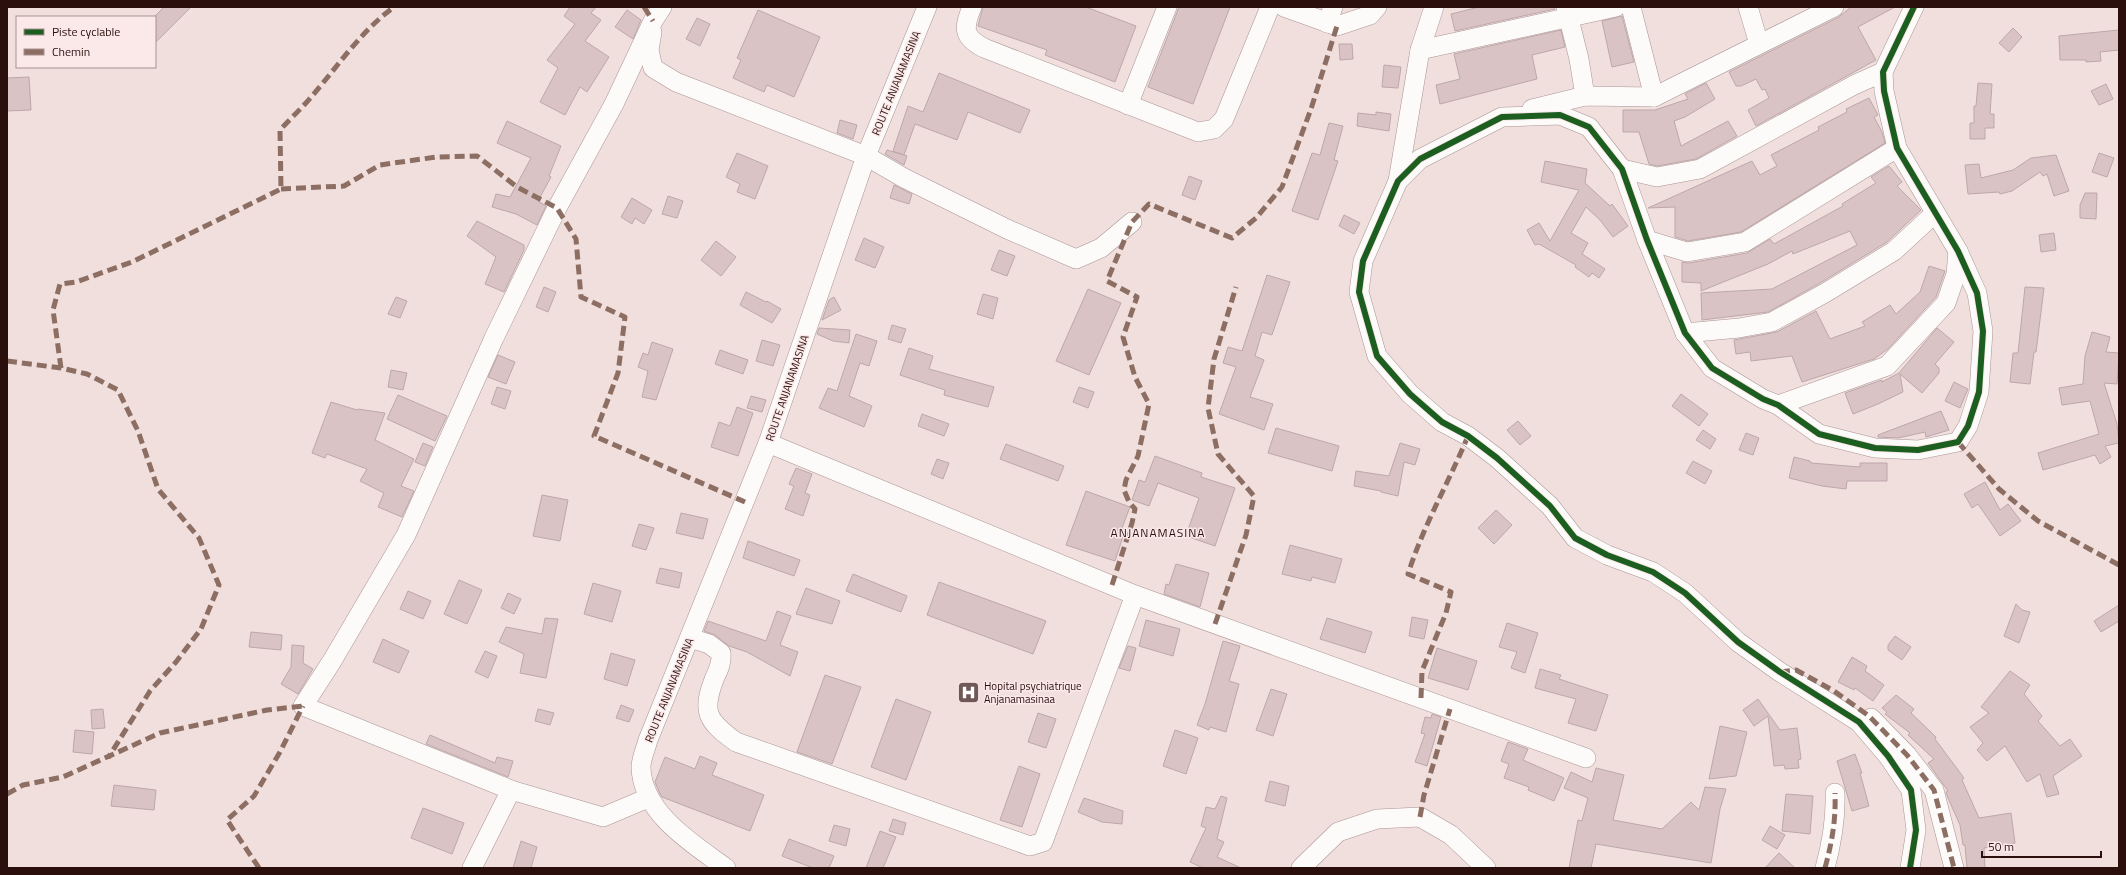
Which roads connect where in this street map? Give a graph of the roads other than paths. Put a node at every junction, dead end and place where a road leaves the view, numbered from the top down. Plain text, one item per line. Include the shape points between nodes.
1 (927, 7) edge
2 (972, 7) edge
3 (1168, 7) edge
4 (1270, 7) edge
5 (1284, 7) edge
6 (1377, 7) edge
7 (1434, 7) edge
8 (1616, 7) edge
9 (1631, 7) edge
10 (1748, 7) edge
11 (1834, 7) edge
12 (1914, 7) edge
13 (1567, 12) edge
14 (658, 14) edge
15 (1330, 15) edge
16 (1758, 44) junction
17 (1420, 50) junction
18 (1883, 72) junction
19 (1585, 96) junction
20 (1654, 97) junction
21 (1128, 105) junction
22 (1502, 117) junction
23 (1897, 148) junction
24 (866, 156) junction
25 (1622, 169) junction
26 (1398, 181) junction
27 (1934, 214) junction
28 (1132, 222) dead end
29 (1647, 240) junction
30 (1958, 251) junction
31 (1685, 333) junction
32 (1778, 405) junction
33 (768, 443) junction
34 (1135, 594) junction
35 (690, 638) junction
36 (1780, 672) junction
37 (1586, 758) dead end
38 (511, 790) junction
39 (1835, 793) dead end
40 (648, 798) junction
41 (472, 868) edge
42 (726, 868) edge
43 (1301, 868) edge
44 (1486, 868) edge
45 (1825, 868) edge
46 (1910, 868) edge
47 (1954, 868) edge

1 - 24 street, ROUTE ANJANAMASINA
2 - 21 street via 966,20 966,33 972,42
3 - 21 street
4 - 21 street via 1224,119 1214,129 1198,132
5 - 15 street
6 - 15 street via 1370,15 1337,26
7 - 17 street
8 - 13 street
9 - 20 street
10 - 16 street
11 - 16 street
12 - 18 street
13 - 17 street
13 - 19 street
14 - 24 street via 649,50 653,68 676,82
14 - 38 street via 614,104 557,208 494,338 406,535 303,706
16 - 20 street
17 - 26 street
18 - 23 street via 1884,91
18 - 25 street via 1854,85 1700,169 1657,177
19 - 20 street
19 - 22 street
22 - 25 street via 1560,115 1589,127
22 - 26 street via 1420,159
23 - 27 street
23 - 29 street via 1745,242 1687,252
24 - 28 street via 904,178 1007,229 1076,259 1101,248
24 - 33 street, ROUTE ANJANAMASINA
25 - 29 street
26 - 36 street via 1363,261 1359,292 1377,356 1410,394 1442,422 1468,436 1497,458 1550,506 1575,538 1653,572 1685,593 1738,642
27 - 30 street
27 - 31 street via 1894,251 1772,322
29 - 31 street
30 - 32 street via 1956,274 1946,303 1887,366
30 - 32 street via 1977,293 1983,330 1979,392 1968,426 1958,442 1918,450 1875,448 1819,434
31 - 32 street via 1712,368 1762,399
33 - 34 street
33 - 35 street, ROUTE ANJANAMASINA
34 - 35 street via 1043,842 1030,846 736,742 716,728 709,714 708,696 722,661 721,653 708,644
34 - 37 street
35 - 40 street, ROUTE ANJANAMASINA via 648,740 641,766
36 - 46 street via 1859,722 1888,756 1911,790 1916,830
36 - 47 street via 1796,670 1834,691 1869,716 1907,755 1934,790
38 - 40 street via 603,817
38 - 41 street
39 - 45 street via 1834,827
40 - 42 street via 678,834
43 - 44 street via 1338,832 1377,819 1420,818 1450,835

